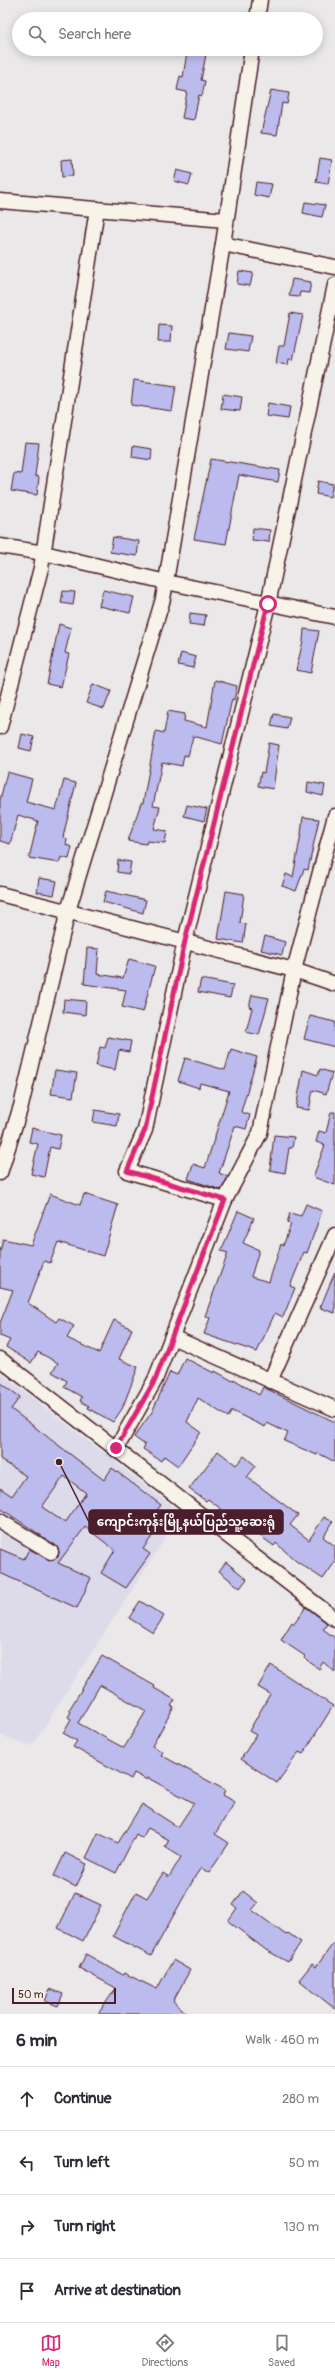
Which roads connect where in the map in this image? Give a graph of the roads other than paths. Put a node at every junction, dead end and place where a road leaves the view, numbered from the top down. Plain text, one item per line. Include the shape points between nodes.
1 (260, 0) edge
2 (258, 12) edge
3 (251, 56) edge
4 (0, 201) edge
5 (97, 209) junction
6 (226, 220) junction
7 (223, 244) junction
8 (335, 267) edge
9 (335, 285) edge
10 (0, 546) edge
11 (44, 553) junction
12 (166, 582) junction
13 (268, 604) junction
14 (335, 617) edge
15 (0, 727) edge
16 (335, 816) edge
17 (0, 894) edge
18 (68, 911) junction
19 (185, 941) junction
20 (294, 970) junction
21 (335, 984) edge
22 (0, 1173) edge
23 (225, 1200) junction
24 (335, 1235) edge
25 (172, 1337) junction
26 (0, 1359) edge
27 (270, 1381) junction
28 (335, 1409) edge
29 (116, 1448) junction
30 (0, 1521) edge
31 (51, 1552) dead end
32 (335, 1619) edge

1 - 2 street
3 - 6 street
4 - 5 street
5 - 6 street
5 - 11 street
6 - 7 street
7 - 8 street
7 - 12 street
9 - 13 street
10 - 11 street
11 - 12 street
11 - 15 street
12 - 13 street
12 - 18 street
13 - 14 street
13 - 19 street
16 - 20 street
17 - 18 street
18 - 19 street
18 - 22 street via 21,1106
19 - 20 street
19 - 23 street via 145,1130 127,1171
20 - 21 street
20 - 23 street via 260,1133
23 - 25 street
24 - 27 street
25 - 27 street
25 - 29 street via 155,1380
26 - 29 street
27 - 28 street
29 - 32 street
30 - 31 street

